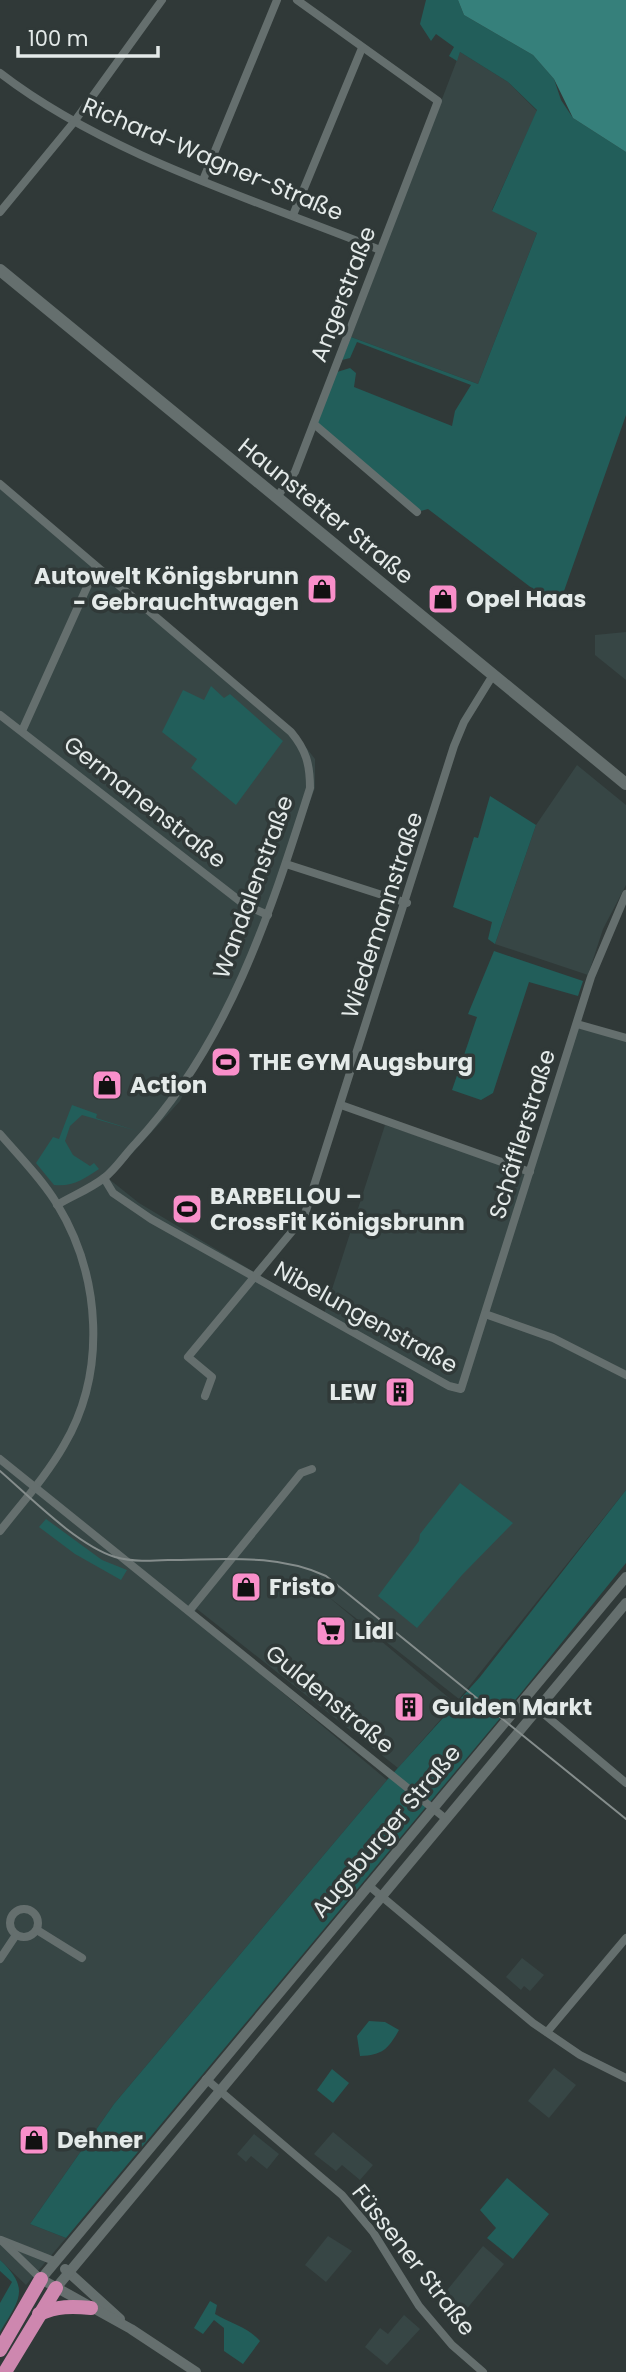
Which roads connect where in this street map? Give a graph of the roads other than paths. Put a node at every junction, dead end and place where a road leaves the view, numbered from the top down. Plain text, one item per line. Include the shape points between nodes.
1 (162, 0) edge
2 (278, 0) edge
3 (297, 0) edge
4 (362, 48) junction
5 (0, 74) edge
6 (74, 122) junction
7 (202, 180) junction
8 (0, 212) edge
9 (293, 215) junction
10 (380, 250) junction
11 (0, 270) edge
12 (314, 424) junction
13 (0, 484) edge
14 (277, 498) junction
15 (417, 512) dead end
16 (96, 567) junction
17 (493, 675) junction
18 (0, 715) edge
19 (22, 731) junction
20 (626, 784) edge
21 (286, 864) junction
22 (626, 894) edge
23 (407, 903) junction
24 (268, 915) junction
25 (576, 1024) junction
26 (626, 1038) edge
27 (341, 1105) junction
28 (0, 1134) edge
29 (530, 1172) junction
30 (104, 1178) junction
31 (57, 1205) junction
32 (254, 1277) junction
33 (485, 1314) junction
34 (626, 1375) edge
35 (461, 1389) joint
36 (205, 1396) dead end
37 (0, 1459) edge
38 (312, 1469) dead end
39 (34, 1487) junction
40 (0, 1531) edge
41 (626, 1577) edge
42 (626, 1603) edge
43 (190, 1609) junction
44 (538, 1709) junction
45 (626, 1783) edge
46 (432, 1808) junction
47 (446, 1819) junction
48 (368, 1885) junction
49 (382, 1895) junction
50 (37, 1930) junction
51 (16, 1935) junction
52 (626, 1938) edge
53 (82, 1958) dead end
54 (0, 1959) edge
55 (547, 2032) junction
56 (626, 2078) edge
57 (206, 2079) junction
58 (219, 2090) junction
59 (0, 2240) edge
60 (54, 2261) junction
61 (68, 2272) junction
62 (41, 2279) junction
63 (56, 2288) junction
64 (91, 2308) junction
65 (39, 2315) junction
66 (131, 2329) junction
67 (0, 2350) edge
68 (5, 2372) edge
69 (196, 2372) edge
70 (483, 2372) edge

1 - 6 street
2 - 7 street
3 - 4 street
4 - 9 street
4 - 10 street, Angerstraße via 438,101
5 - 6 street, Richard-Wagner-Straße
6 - 7 street, Richard-Wagner-Straße
6 - 8 street
7 - 9 street, Richard-Wagner-Straße
9 - 10 street, Richard-Wagner-Straße
10 - 12 street, Angerstraße
11 - 14 main road, Haunstetter Straße
12 - 14 street, Angerstraße via 295,472
12 - 15 street
13 - 16 street, Wandalenstraße
14 - 17 main road, Haunstetter Straße
16 - 19 street
16 - 21 street, Wandalenstraße via 300,743 310,769 310,788
17 - 20 main road, Haunstetter Straße
17 - 23 street, Wiedemannstraße via 454,746
18 - 19 street, Germanenstraße
19 - 24 street, Germanenstraße via 245,905
21 - 23 street
21 - 24 street, Wandalenstraße
22 - 25 street, Schäfflerstraße via 604,940
23 - 27 street, Wiedemannstraße
24 - 30 street, Wandalenstraße via 232,998 174,1101
25 - 26 street
25 - 29 street, Schäfflerstraße
27 - 29 street
27 - 32 street, Wiedemannstraße via 304,1217
28 - 31 street
29 - 33 street, Schäfflerstraße
30 - 31 street, Wandalenstraße
30 - 32 street, Nibelungenstraße via 122,1201
31 - 39 street via 80,1255 93,1315 94,1350 73,1428
32 - 35 street, Nibelungenstraße
32 - 36 street, Nibelungenstraße via 188,1357 212,1377
33 - 34 street via 553,1338
33 - 35 street, Schäfflerstraße
37 - 39 street, Guldenstraße
38 - 43 street via 301,1473
39 - 40 street
39 - 43 street, Guldenstraße
41 - 46 street, Augsburger Straße
42 - 44 street, Augsburger Straße
43 - 46 street, Guldenstraße
44 - 45 street
44 - 47 street, Augsburger Straße
46 - 47 street, Guldenstraße
46 - 48 street, Augsburger Straße
47 - 49 street, Augsburger Straße
48 - 49 street
48 - 57 street, Augsburger Straße
49 - 55 street
49 - 58 street, Augsburger Straße
50 - 51 street via 30,1936
50 - 51 street via 34,1912 21,1909 9,1923
50 - 53 street
51 - 54 street
52 - 55 street
55 - 56 street
57 - 58 street
57 - 60 street, Augsburger Straße
58 - 61 street, Augsburger Straße
58 - 70 street, Füssener Straße via 342,2195 373,2232 419,2306
59 - 60 street
59 - 62 street
60 - 61 street
60 - 62 street, Augsburger Straße
61 - 63 street, Augsburger Straße
61 - 66 street
62 - 63 street
62 - 67 highway
63 - 64 street
63 - 65 highway
64 - 65 highway via 71,2305
64 - 66 street
65 - 68 highway
66 - 69 street

